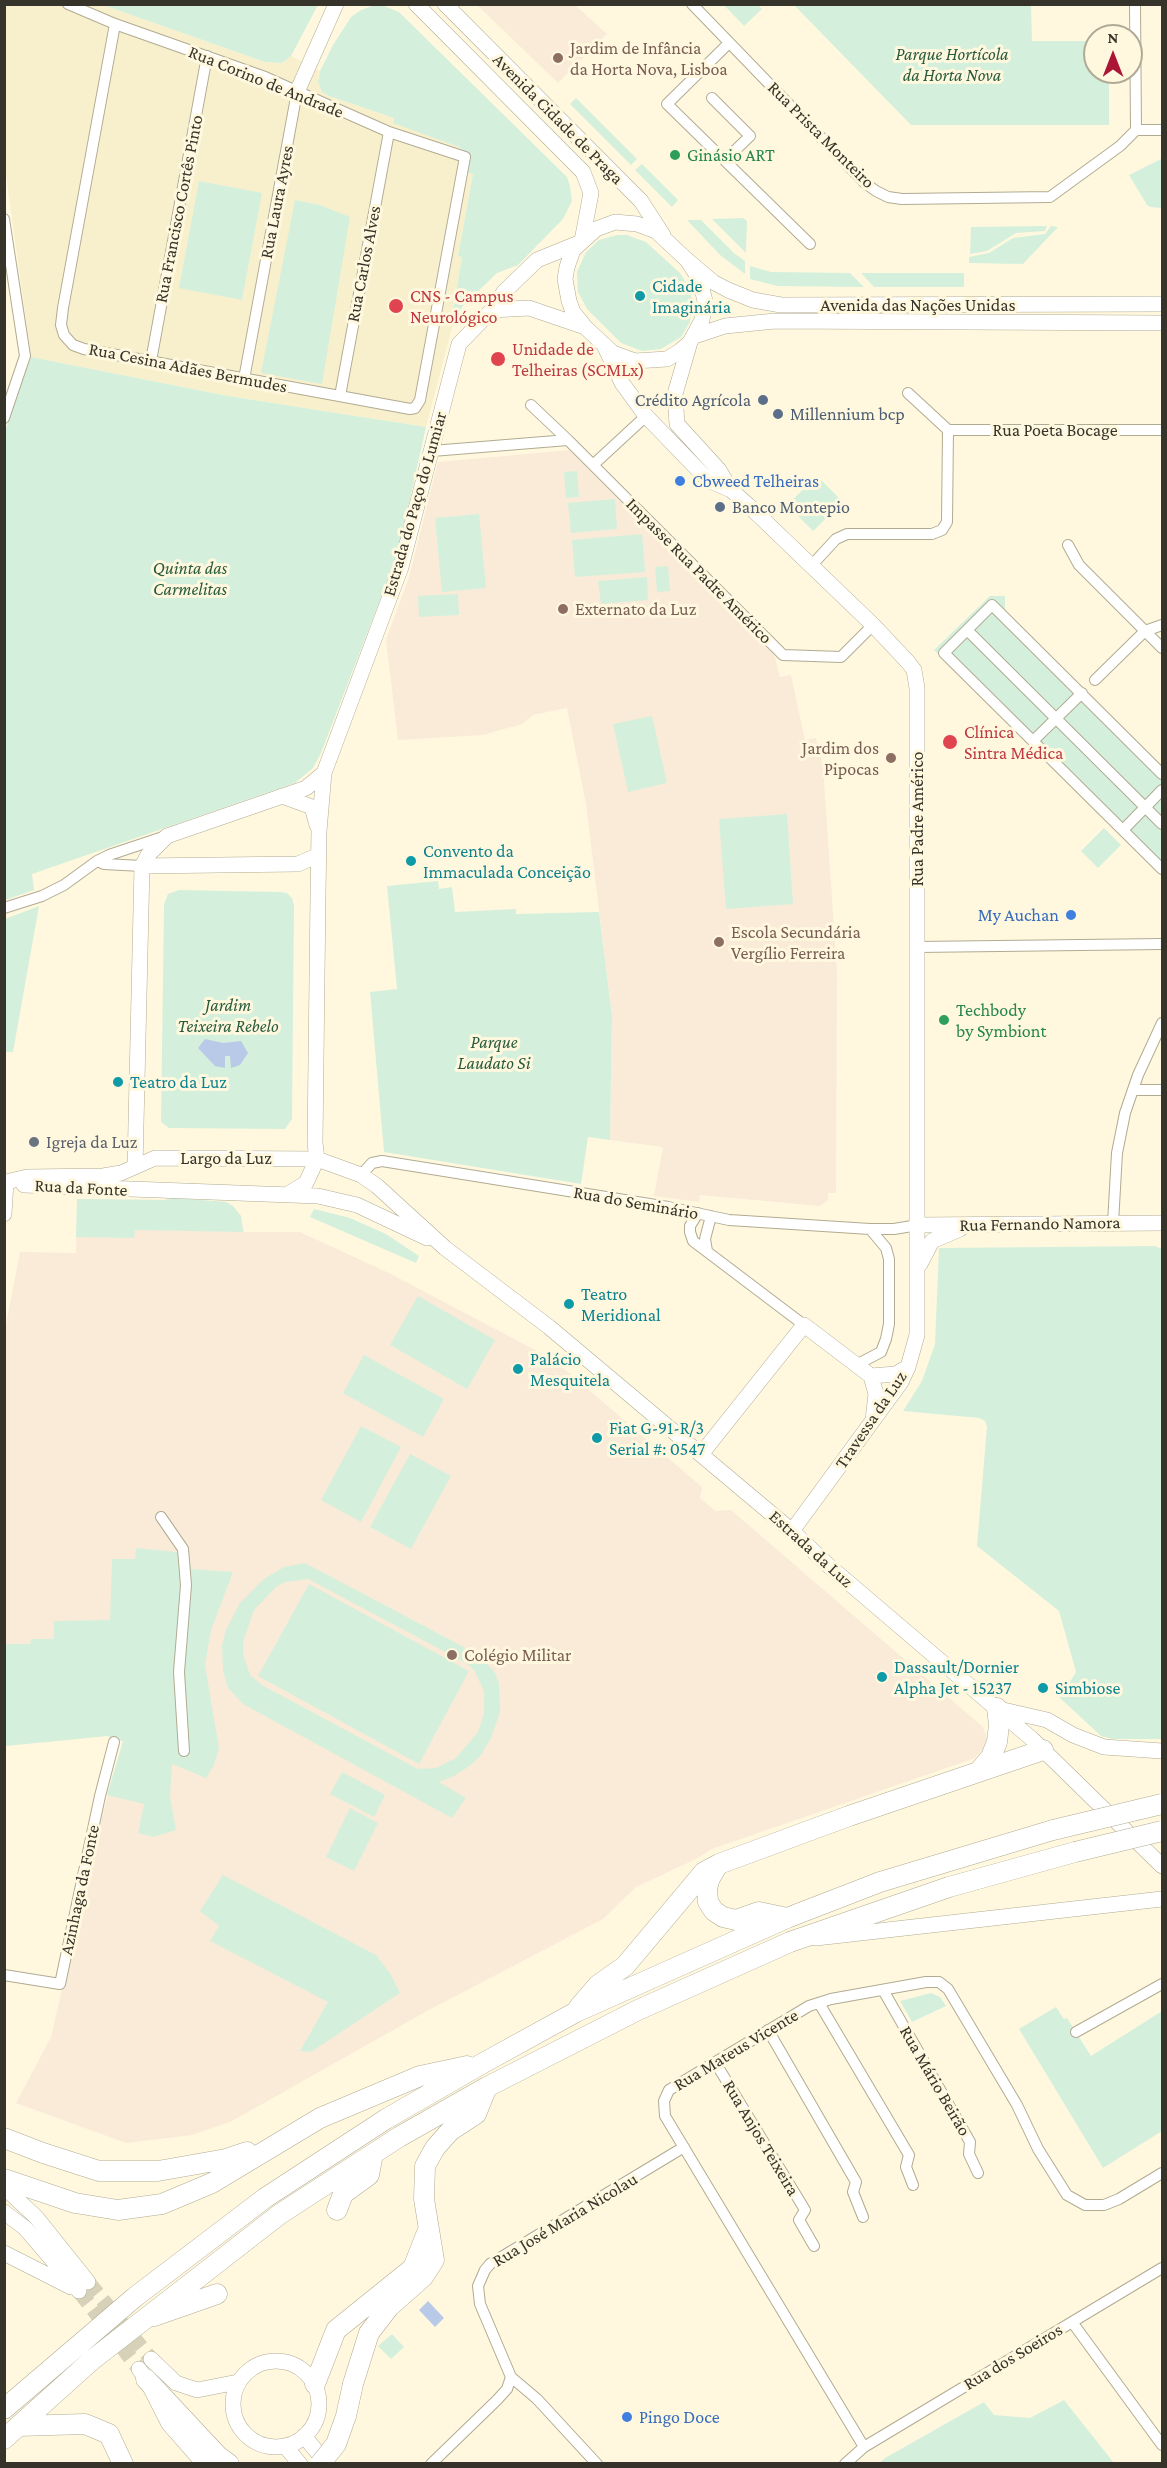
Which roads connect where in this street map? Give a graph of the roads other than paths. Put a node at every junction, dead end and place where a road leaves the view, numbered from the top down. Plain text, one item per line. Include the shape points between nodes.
1 (68, 4) edge
2 (336, 4) edge
3 (349, 4) edge
4 (416, 4) edge
5 (445, 4) edge
6 (692, 4) edge
7 (1135, 4) edge
8 (115, 24) junction
9 (324, 30) junction
10 (729, 43) junction
11 (207, 56) junction
12 (297, 92) junction
13 (712, 98) dead end
14 (1136, 130) junction
15 (1162, 130) edge
16 (389, 132) junction
17 (724, 160) junction
18 (4, 219) edge
19 (666, 239) junction
20 (580, 242) junction
21 (810, 244) dead end
22 (687, 260) junction
23 (1162, 304) edge
24 (492, 310) junction
25 (1162, 322) edge
26 (585, 327) junction
27 (693, 339) junction
28 (605, 347) junction
29 (150, 361) junction
30 (244, 379) junction
31 (908, 393) dead end
32 (340, 396) junction
33 (531, 405) dead end
34 (415, 408) joint
35 (646, 416) junction
36 (4, 418) edge
37 (948, 430) junction
38 (1162, 430) edge
39 (568, 440) junction
40 (432, 451) junction
41 (593, 465) junction
42 (731, 490) junction
43 (1068, 545) dead end
44 (812, 565) junction
45 (873, 625) junction
46 (1162, 625) edge
47 (967, 630) junction
48 (1145, 631) junction
49 (1162, 648) edge
50 (1095, 680) dead end
51 (1082, 693) junction
52 (1056, 719) junction
53 (1034, 741) junction
54 (324, 773) junction
55 (1162, 774) edge
56 (1162, 790) edge
57 (282, 796) junction
58 (1145, 807) junction
59 (1162, 824) edge
60 (1123, 830) junction
61 (319, 831) junction
62 (166, 836) junction
63 (319, 855) junction
64 (97, 861) junction
65 (142, 866) junction
66 (1162, 869) edge
67 (4, 908) edge
68 (1162, 944) edge
69 (917, 947) junction
70 (1162, 1023) edge
71 (1133, 1090) junction
72 (1162, 1090) edge
73 (317, 1159) junction
74 (135, 1167) junction
75 (361, 1175) junction
76 (5, 1182) edge
77 (156, 1190) junction
78 (288, 1194) junction
79 (698, 1213) junction
80 (4, 1214) edge
81 (711, 1216) junction
82 (1113, 1223) junction
83 (1162, 1223) edge
84 (918, 1225) junction
85 (972, 1225) junction
86 (870, 1229) junction
87 (445, 1248) junction
88 (707, 1251) junction
89 (918, 1270) junction
90 (804, 1325) junction
91 (856, 1365) junction
92 (908, 1367) junction
93 (871, 1376) junction
94 (872, 1424) junction
95 (702, 1453) junction
96 (161, 1517) dead end
97 (792, 1531) junction
98 (997, 1708) junction
99 (114, 1742) dead end
100 (184, 1750) dead end
101 (1043, 1750) junction
102 (1162, 1751) edge
103 (980, 1770) junction
104 (1162, 1804) edge
105 (1162, 1831) edge
106 (718, 1864) junction
107 (1162, 1866) edge
108 (1162, 1899) edge
109 (787, 1918) junction
110 (790, 1941) junction
111 (4, 1975) edge
112 (1162, 1984) edge
113 (883, 1990) junction
114 (819, 2002) junction
115 (576, 2012) junction
116 (768, 2031) junction
117 (1076, 2032) dead end
118 (485, 2062) junction
119 (715, 2062) junction
120 (487, 2087) junction
121 (4, 2138) edge
122 (284, 2140) junction
123 (684, 2148) junction
124 (373, 2154) junction
125 (978, 2173) dead end
126 (1162, 2173) edge
127 (4, 2179) edge
128 (913, 2185) dead end
129 (4, 2187) edge
130 (337, 2210) dead end
131 (4, 2212) edge
132 (863, 2217) dead end
133 (429, 2227) junction
134 (814, 2246) dead end
135 (4, 2253) edge
136 (1162, 2268) edge
137 (84, 2287) junction
138 (218, 2294) dead end
139 (143, 2319) junction
140 (1072, 2322) junction
141 (145, 2369) joint
142 (511, 2378) junction
143 (238, 2382) junction
144 (315, 2384) junction
145 (4, 2409) edge
146 (11, 2432) edge
147 (304, 2436) junction
148 (1162, 2445) edge
149 (285, 2446) junction
150 (864, 2447) junction
151 (217, 2461) edge
152 (436, 2462) edge
153 (123, 2463) edge
154 (300, 2463) edge
155 (320, 2463) edge
156 (327, 2463) edge
157 (597, 2463) edge
158 (845, 2463) edge

1 - 8 street, Rua Corino de Andrade
2 - 9 main road, Rua Laura Ayres
3 - 9 main road, Rua Laura Ayres
4 - 20 main road, Avenida Cidade de Praga via 584,172 591,193
5 - 19 main road, Avenida Cidade de Praga via 641,201
6 - 10 street, Rua Prista Monteiro
7 - 14 street
8 - 11 street, Rua Corino de Andrade
8 - 29 street, Rua Cesina Adães Bermudes via 61,325 73,345
9 - 12 main road, Rua Laura Ayres
10 - 14 street, Rua Prista Monteiro via 865,183 895,198 1050,197
10 - 17 street via 667,104
11 - 12 street, Rua Corino de Andrade
11 - 29 street, Rua Francisco Cortês Pinto
12 - 16 street, Rua Corino de Andrade
12 - 30 street, Rua Laura Ayres
13 - 17 street via 750,136
14 - 15 street
16 - 32 street, Rua Carlos Alves
16 - 34 street, Rua Corino de Andrade via 465,157 420,400
17 - 21 street
18 - 36 street via 25,356
19 - 20 main road via 646,226 615,222 596,229
19 - 22 main road
20 - 24 main road, Estrada do Paço do Lumiar via 537,260 504,291
20 - 26 main road via 570,258 565,279 573,312
22 - 23 main road, Avenida das Nações Unidas via 728,290 781,305
22 - 27 main road via 700,280 705,301
24 - 26 main road via 529,308
24 - 40 main road, Estrada do Paço do Lumiar via 459,344
25 - 27 main road, Avenida das Nações Unidas via 775,321 725,326
26 - 28 main road
27 - 28 main road via 667,359 646,362 623,358
27 - 42 main road, Rua Padre Américo via 675,394 677,424 719,470
28 - 35 main road, Rua Padre Américo via 622,383
29 - 30 street, Rua Cesina Adães Bermudes
30 - 32 street, Rua Cesina Adães Bermudes
31 - 37 street
32 - 34 street, Rua Cesina Adães Bermudes
33 - 39 street, Impasse Rua Padre Américo
35 - 41 street
35 - 42 main road, Rua Padre Américo via 708,480
37 - 38 street, Rua Poeta Bocage
37 - 44 street via 946,522 942,530 932,534 847,534
39 - 40 street
39 - 41 street, Impasse Rua Padre Américo
40 - 54 main road, Estrada do Paço do Lumiar via 401,567
41 - 45 street, Impasse Rua Padre Américo via 783,656 841,657
42 - 44 main road, Rua Padre Américo
43 - 48 street via 1079,565
44 - 45 main road, Rua Padre Américo
45 - 69 main road, Rua Padre Américo via 914,670
46 - 48 street
47 - 51 street via 992,604
47 - 52 street
47 - 53 street via 944,652
48 - 49 street
48 - 50 street
51 - 52 street
51 - 55 street
52 - 53 street
52 - 58 street
53 - 60 street
54 - 57 main road via 306,788
54 - 61 main road
56 - 58 street
57 - 61 main road via 312,807
57 - 62 main road
58 - 59 street
58 - 60 street
60 - 66 street
61 - 63 main road
62 - 64 street
62 - 65 main road
63 - 65 main road via 298,864
63 - 73 main road
64 - 65 street
64 - 67 street via 42,896
65 - 74 main road
68 - 69 street
69 - 84 main road, Rua Padre Américo
70 - 71 street
71 - 72 street
71 - 82 street via 1117,1153
73 - 74 main road, Largo da Luz via 155,1158
73 - 75 main road, Estrada da Luz
73 - 78 main road via 306,1183
74 - 76 main road, Rua da Fonte via 103,1176 47,1175
74 - 77 main road
75 - 79 street, Rua do Seminário via 372,1162 382,1161
75 - 87 main road, Estrada da Luz
76 - 77 main road, Rua da Fonte
76 - 80 main road
77 - 78 main road, Largo da Luz
78 - 87 main road, Estrada da Luz via 357,1205
79 - 81 street, Rua do Seminário
79 - 88 street via 690,1232 693,1240
81 - 86 street, Rua do Seminário
81 - 88 street via 705,1239
82 - 83 main road, Rua Fernando Namora
82 - 85 main road, Rua Fernando Namora
84 - 85 main road, Rua Fernando Namora
84 - 86 street, Rua do Seminário
84 - 89 main road, Travessa da Luz
85 - 89 main road via 932,1241
86 - 91 street, Travessa da Luz via 886,1248 889,1259 889,1324 881,1352
87 - 95 main road, Estrada da Luz via 549,1327
88 - 90 street
89 - 92 main road, Travessa da Luz via 916,1335
90 - 91 main road
90 - 95 main road
91 - 93 main road
92 - 93 main road via 896,1374
92 - 94 main road, Travessa da Luz
93 - 94 main road via 876,1394
94 - 97 main road, Travessa da Luz
95 - 97 main road, Estrada da Luz
96 - 100 street via 183,1549 184,1619 179,1672
97 - 98 main road, Estrada da Luz
98 - 101 main road, Estrada da Luz
98 - 102 main road via 1047,1720 1104,1747
98 - 103 highway via 997,1742
99 - 111 street, Azinhaga da Fonte via 60,1984
101 - 103 highway
101 - 107 main road, Estrada da Luz
103 - 106 highway
104 - 109 highway, bridge via 1053,1830 880,1882
105 - 110 highway, bridge via 949,1887
106 - 109 highway via 707,1888 708,1902 714,1911 736,1920 759,1912
106 - 115 highway via 704,1872 625,1965 598,1985
108 - 110 main road
109 - 115 highway
110 - 120 highway via 638,2010
112 - 117 street
113 - 114 street, Rua Mateus Vicente
113 - 125 street, Rua Mário Beirão via 970,2142 969,2154
113 - 126 street, Rua Mateus Vicente via 932,1982 948,1989 1017,2105 1038,2149 1075,2202 1104,2205
114 - 116 street, Rua Mateus Vicente
114 - 128 street via 909,2155 906,2167
115 - 118 highway
116 - 119 street, Rua Mateus Vicente
116 - 132 street via 856,2182 853,2192
118 - 122 highway via 420,2076 320,2118
118 - 145 highway via 386,2119 265,2198 135,2297
119 - 123 street, Rua Mateus Vicente via 666,2095 665,2116
119 - 134 street, Rua Anjos Teixeira via 805,2210 799,2220
120 - 124 highway
120 - 133 highway via 476,2114 450,2130 425,2166 424,2199
121 - 122 highway via 99,2171 158,2171 214,2161
122 - 127 highway via 212,2182 162,2204 118,2210 75,2203
123 - 142 street, Rua José Maria Nicolau via 485,2270 478,2286 480,2304
123 - 150 street, Rua Mateus Vicente
124 - 130 highway via 369,2175 343,2194
124 - 139 highway via 280,2214
129 - 137 main road via 36,2217
131 - 137 main road via 26,2228
133 - 144 highway via 413,2268 336,2330
133 - 155 highway, bridge via 434,2260 423,2277 389,2307 369,2333 336,2444
135 - 137 main road
136 - 140 street, Rua dos Soeiros
138 - 139 highway
139 - 146 highway
140 - 148 street
140 - 150 street, Rua dos Soeiros
141 - 143 main road via 197,2390
141 - 151 highway
142 - 152 street via 507,2389
142 - 157 street via 537,2399
143 - 144 main road via 257,2364 277,2361 296,2365
143 - 149 main road via 232,2409 245,2434 257,2443
144 - 147 main road via 318,2412
146 - 153 highway via 54,2423 85,2424 109,2434
147 - 149 main road
147 - 156 main road
149 - 154 main road
150 - 158 street, Rua dos Soeiros

